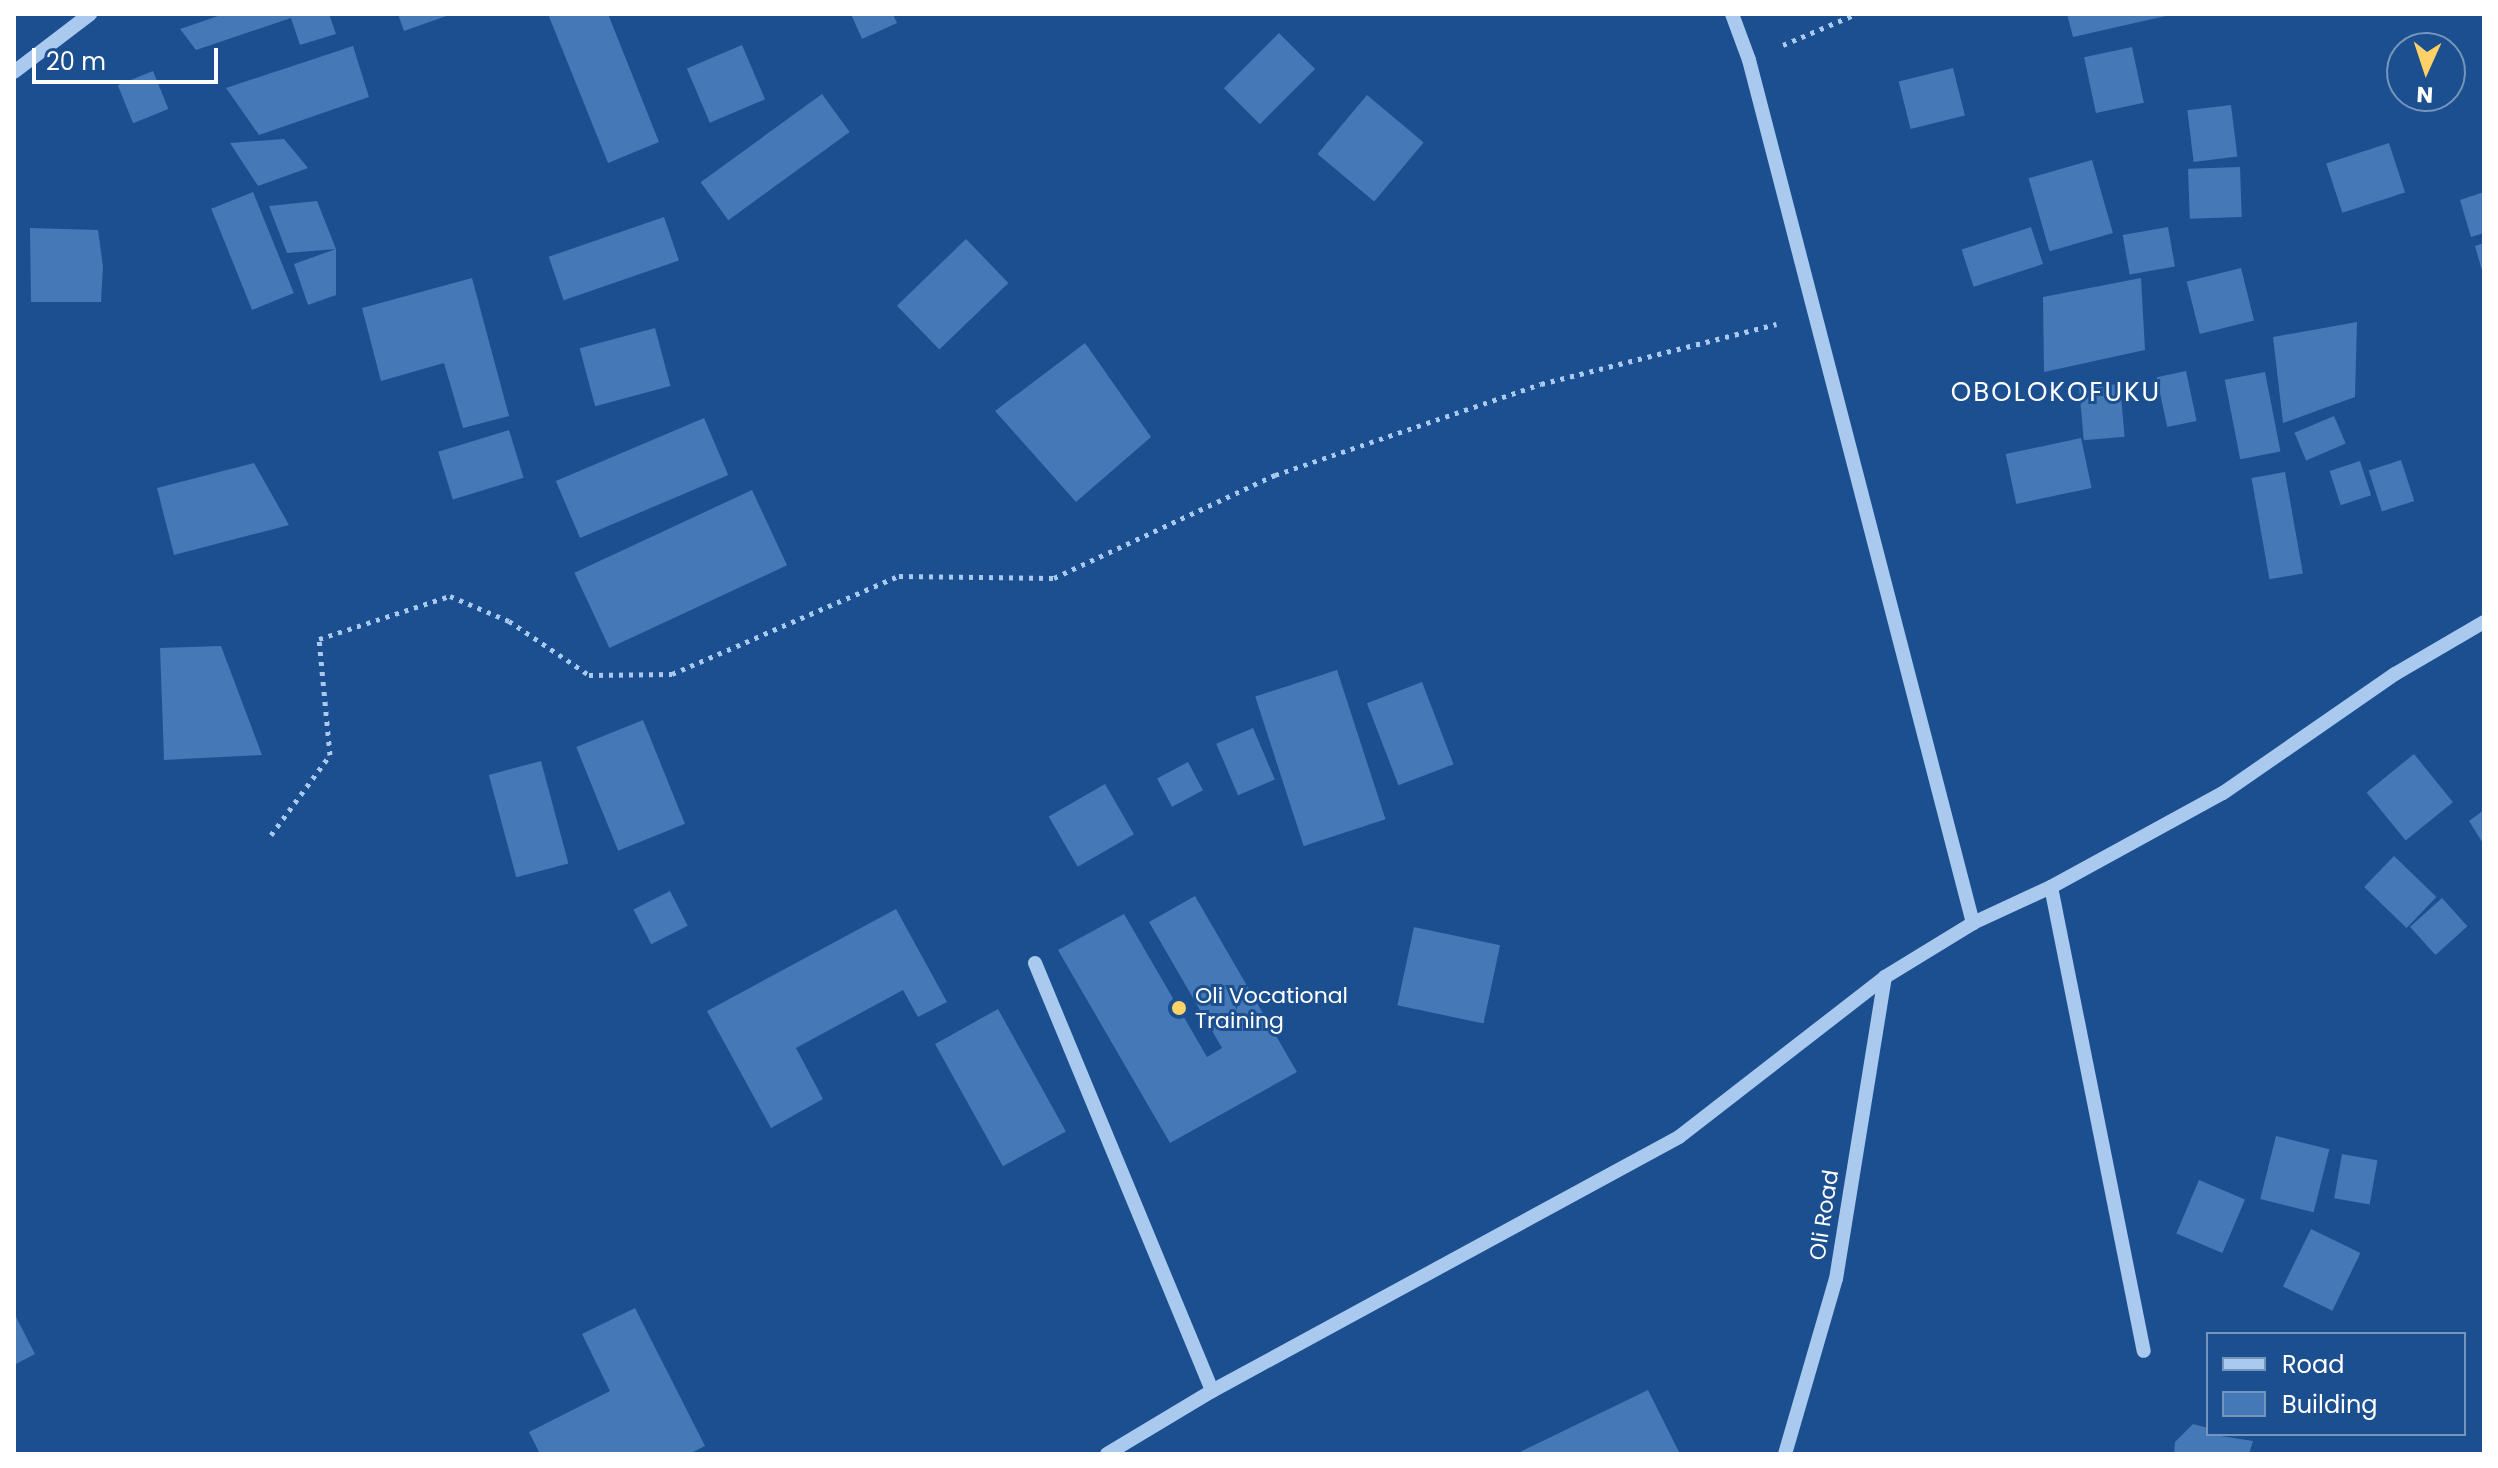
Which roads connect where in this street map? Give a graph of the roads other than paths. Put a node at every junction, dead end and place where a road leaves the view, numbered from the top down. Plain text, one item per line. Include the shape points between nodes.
1 (90, 14) edge
2 (1732, 14) edge
3 (14, 72) edge
4 (2484, 622) edge
5 (2051, 887) junction
6 (1973, 923) junction
7 (1035, 963) dead end
8 (1885, 977) junction
9 (2144, 1351) dead end
10 (1212, 1391) junction
11 (1107, 1454) edge
12 (1785, 1454) edge

1 - 3 street
2 - 6 street via 1749,60
4 - 5 street via 2395,674 2223,793
5 - 6 street
5 - 9 street
6 - 8 street
7 - 10 street
8 - 10 street via 1679,1137
8 - 12 street, Oli Road via 1836,1279
10 - 11 street

